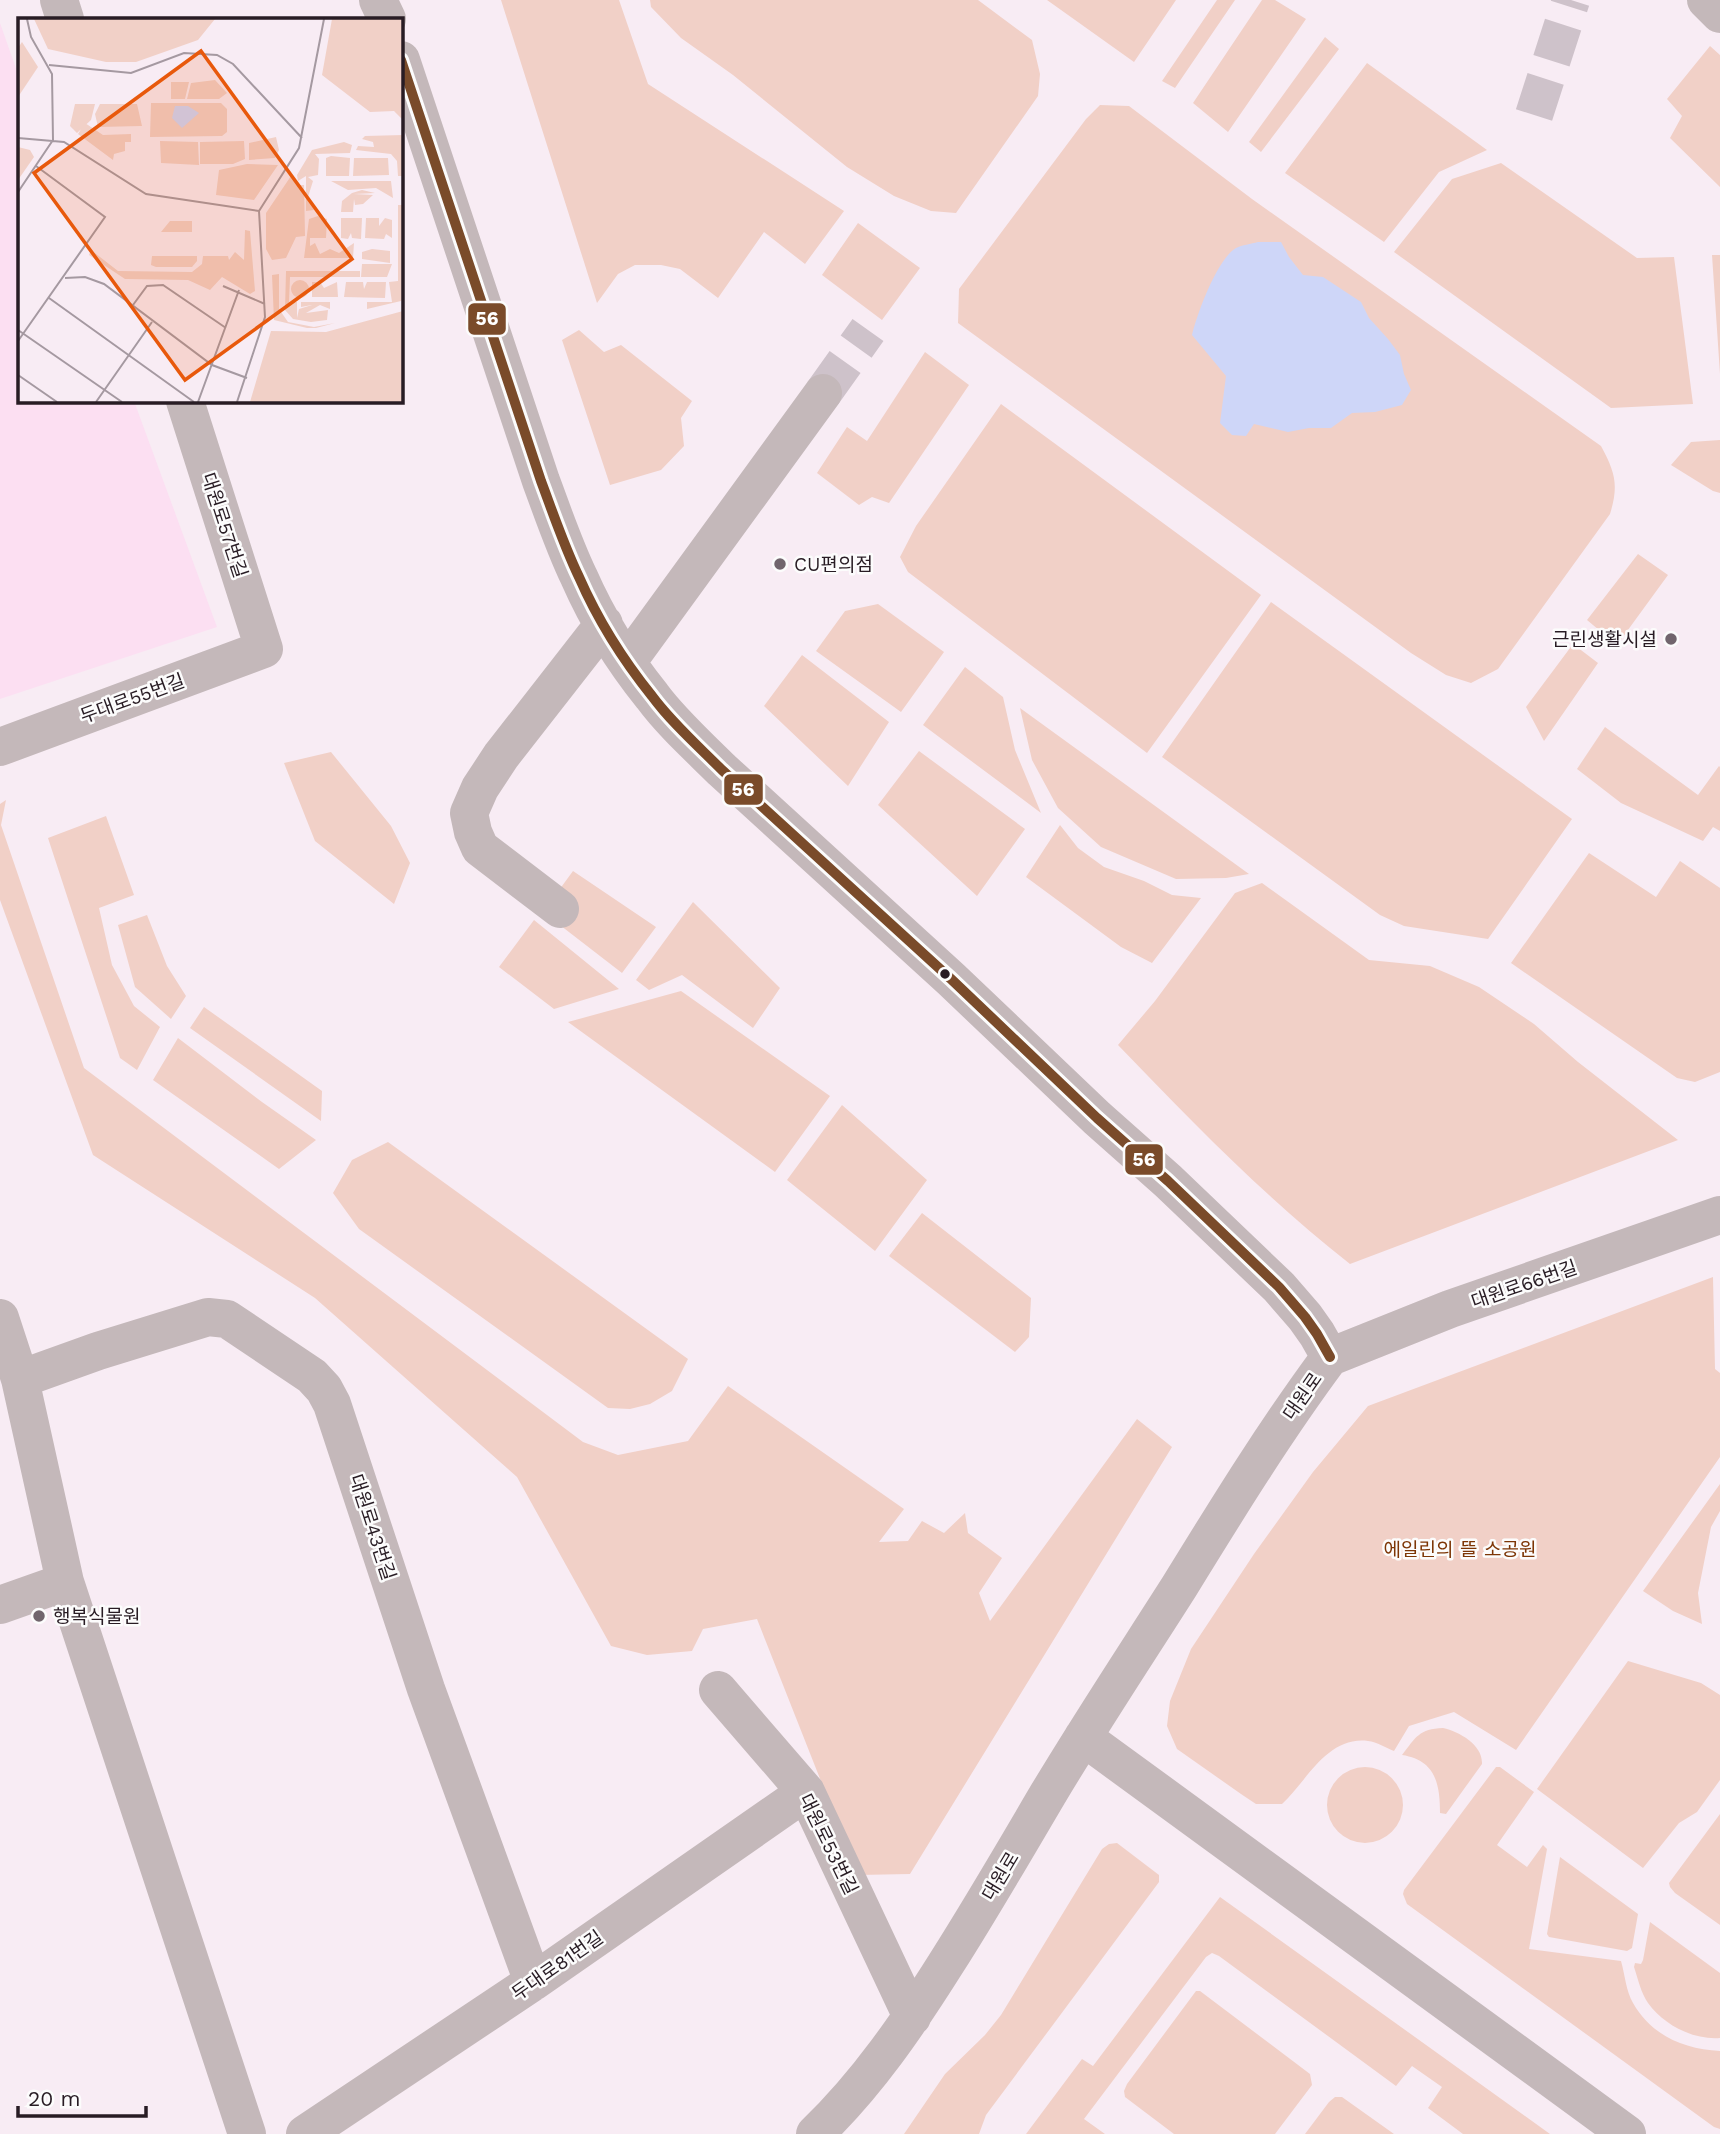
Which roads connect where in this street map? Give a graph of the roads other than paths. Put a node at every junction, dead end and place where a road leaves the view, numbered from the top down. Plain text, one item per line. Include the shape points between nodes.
1 (59, 0) edge
2 (378, 0) edge
3 (1706, 0) edge
4 (1720, 13) edge
5 (65, 18) edge
6 (387, 18) edge
7 (402, 63) edge
8 (823, 393) tunnel mouth
9 (185, 402) edge
10 (604, 624) junction
11 (264, 649) joint
12 (628, 661) junction
13 (0, 747) edge
14 (560, 909) dead end
15 (1720, 1214) edge
16 (0, 1318) edge
17 (1330, 1357) junction
18 (20, 1379) junction
19 (65, 1582) junction
20 (0, 1605) edge
21 (718, 1690) dead end
22 (1083, 1737) junction
23 (806, 1792) junction
24 (533, 1982) junction
25 (912, 2017) junction
26 (247, 2134) edge
27 (305, 2134) edge
28 (815, 2134) edge
29 (1627, 2134) edge

1 - 5 street
2 - 6 street
3 - 4 street
7 - 10 street, 대원로 via 541,481 579,579
8 - 12 street
9 - 11 street, 대원로57번길
10 - 12 street, 대원로
10 - 14 street via 501,757 469,813 481,848
11 - 13 street, 두대로55번길
12 - 17 street, 대원로 via 652,696 722,770 1279,1287
15 - 17 street, 대원로66번길 via 1438,1313
16 - 18 street
17 - 22 street, 대원로 via 1291,1409
18 - 19 street
18 - 24 street, 대원로43번길 via 208,1317 227,1319 312,1376 324,1389
19 - 20 street
19 - 26 street
21 - 23 street, 대원로53번길
22 - 25 street, 대원로
22 - 29 street
23 - 24 street, 두대로81번길
23 - 25 street, 대원로53번길
24 - 27 street, 두대로81번길
25 - 28 street, 대원로 via 865,2082

